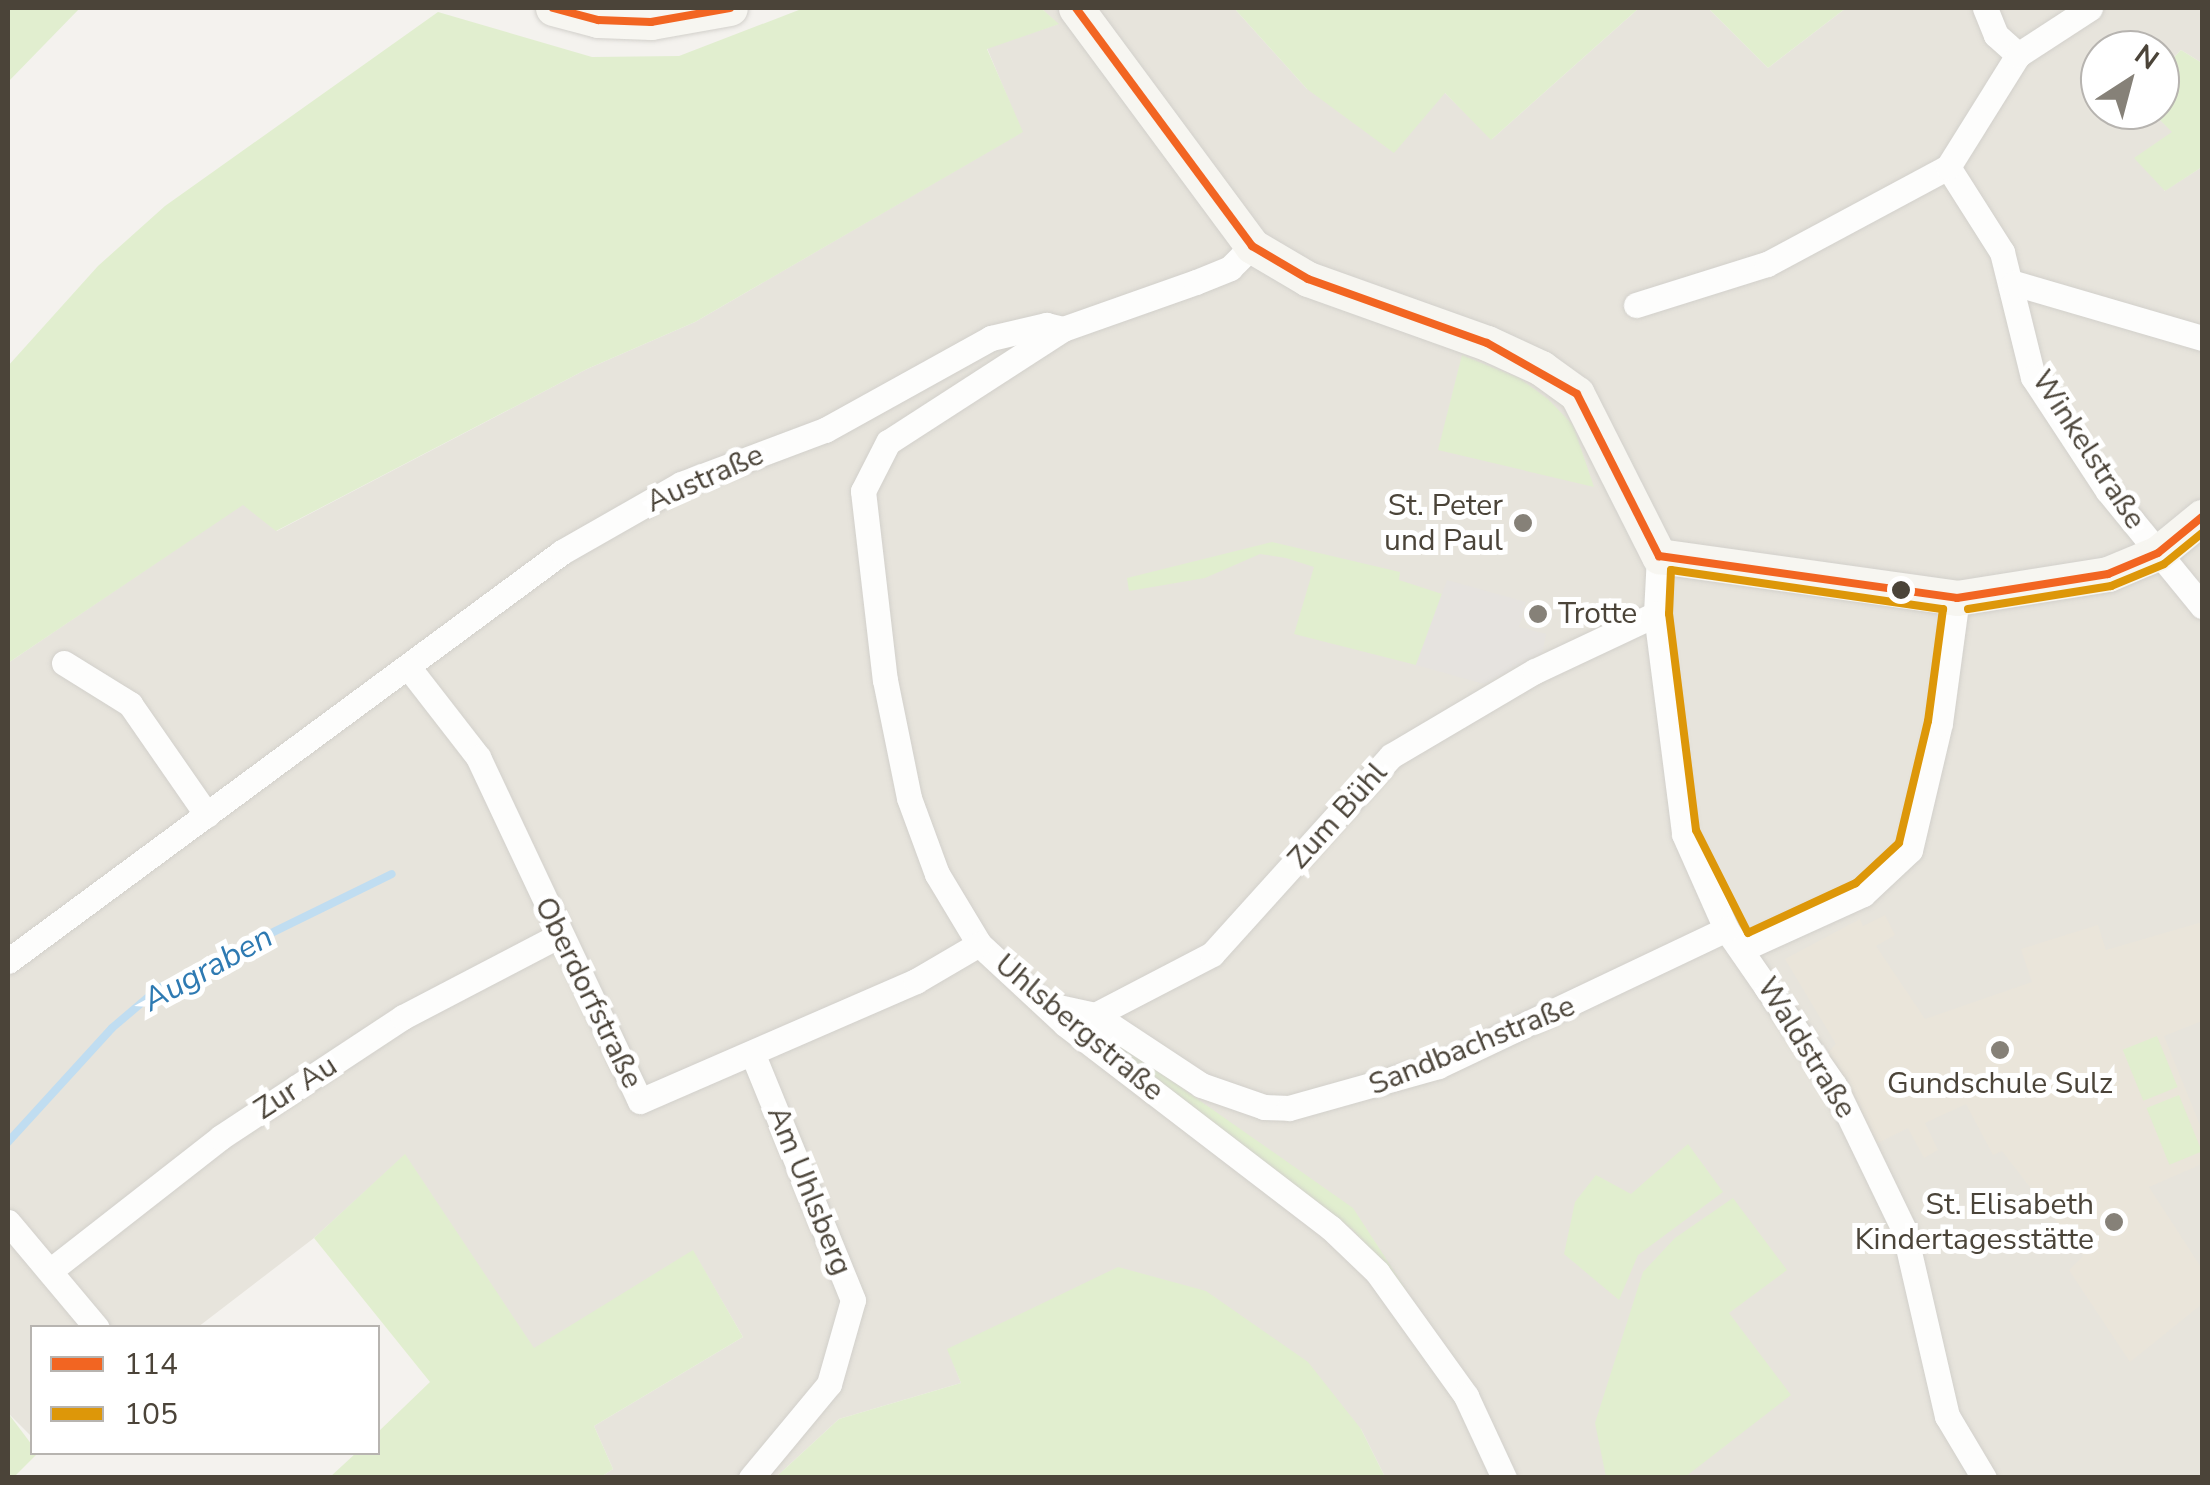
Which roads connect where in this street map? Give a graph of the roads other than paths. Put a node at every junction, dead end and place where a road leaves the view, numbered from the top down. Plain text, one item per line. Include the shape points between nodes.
1 (552, 8) edge
2 (730, 8) edge
3 (1076, 8) edge
4 (1985, 8) edge
5 (2090, 8) edge
6 (2018, 55) junction
7 (1948, 167) junction
8 (1252, 246) junction
9 (2014, 283) junction
10 (1636, 306) dead end
11 (1063, 329) junction
12 (2202, 338) edge
13 (2202, 516) edge
14 (2158, 554) junction
15 (1659, 556) junction
16 (1957, 598) junction
17 (2202, 606) edge
18 (1656, 614) junction
19 (64, 663) dead end
20 (409, 668) junction
21 (207, 815) junction
22 (560, 936) junction
23 (1734, 939) junction
24 (979, 944) junction
25 (8, 962) edge
26 (1049, 1005) junction
27 (1095, 1015) junction
28 (753, 1055) junction
29 (8, 1222) edge
30 (51, 1270) junction
31 (95, 1325) edge
32 (751, 1478) edge
33 (1504, 1478) edge
34 (1984, 1478) edge

1 - 2 street via 598,20 651,22
3 - 8 street
4 - 6 street via 1996,35
5 - 6 street
6 - 7 street
7 - 9 street, Winkelstraße
7 - 10 street via 1767,264
8 - 11 street, Austraße via 1230,268
8 - 15 street via 1308,280 1487,343 1577,394
9 - 12 street
9 - 14 street, Winkelstraße via 2033,377
11 - 20 street, Austraße via 1046,325 991,338 825,430 681,484 562,552
11 - 24 street, Uhlsbergstraße via 888,442 863,491 882,664 909,798 937,874
13 - 14 street
14 - 16 street via 2079,582
14 - 17 street, Winkelstraße
15 - 16 street
15 - 18 street
16 - 23 street, Sandbachstraße via 1940,723 1910,850 1862,894
18 - 23 street, Waldstraße via 1684,834
18 - 27 street, Zum Bühl via 1535,670 1391,756 1212,954
19 - 21 street via 130,704
20 - 21 street, Austraße
20 - 22 street, Oberdorfstraße via 478,756
21 - 25 street, Austraße
22 - 28 street, Oberdorfstraße via 640,1100
22 - 30 street, Zur Au via 402,1017 221,1137
23 - 27 street, Sandbachstraße via 1438,1066 1316,1105 1264,1107 1202,1085
23 - 34 street, Waldstraße via 1834,1085 1904,1230 1947,1416
24 - 26 street, Uhlsbergstraße
24 - 28 street, Oberdorfstraße via 916,981
26 - 27 street, Sandbachstraße
26 - 33 street, Uhlsbergstraße via 1378,1272 1466,1396
28 - 32 street, Am Uhlsberg via 853,1300 829,1384
29 - 30 street
30 - 31 street

